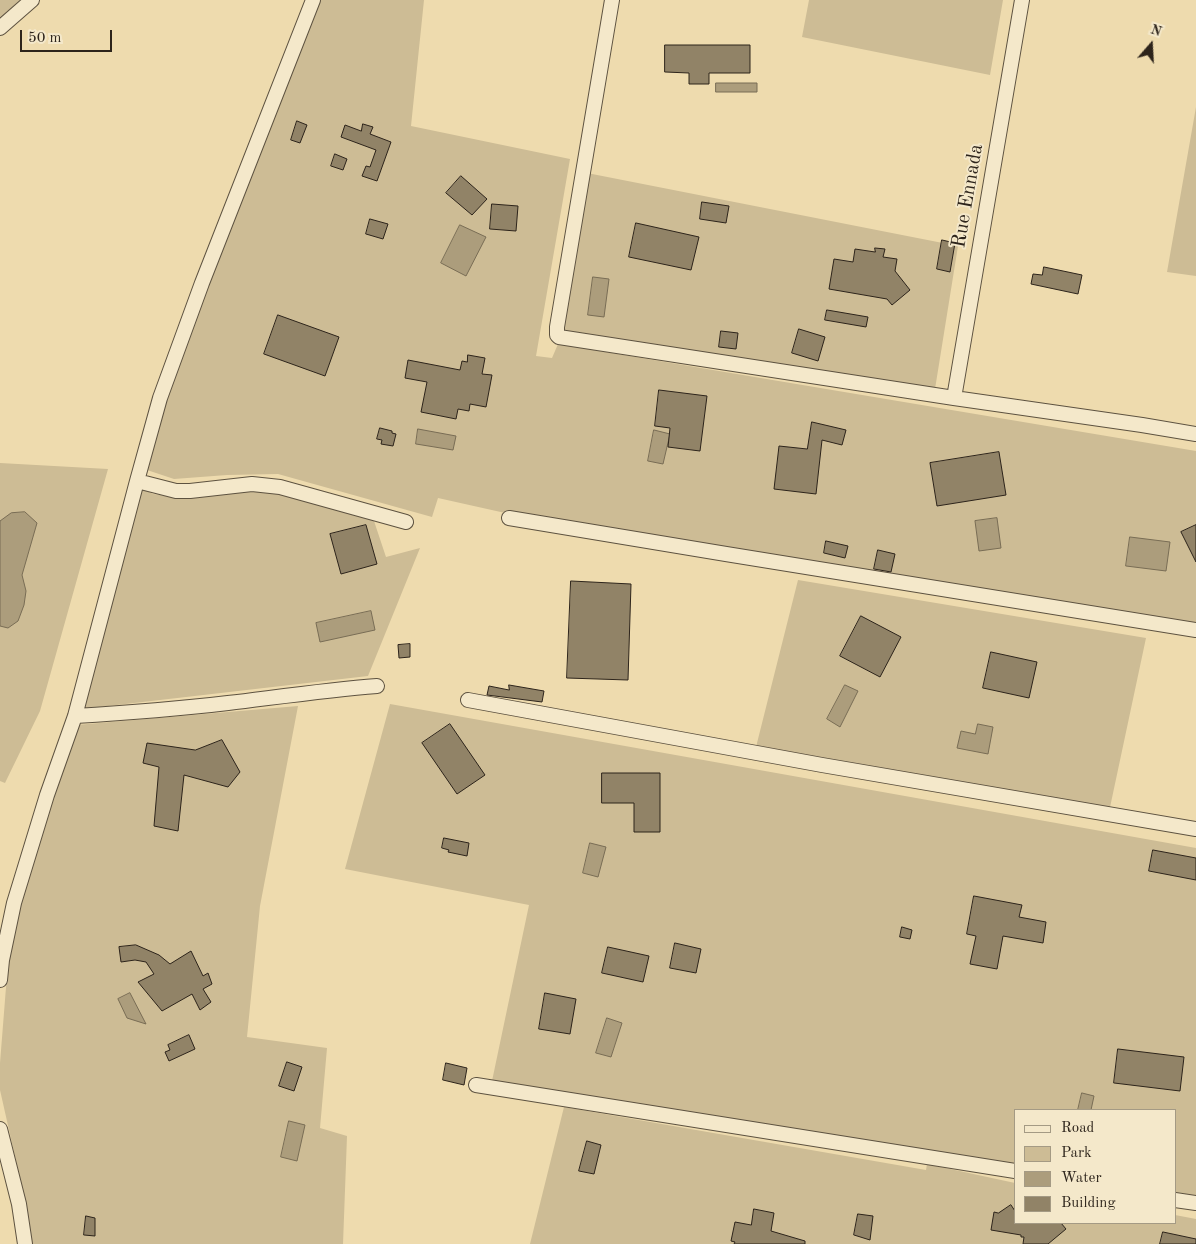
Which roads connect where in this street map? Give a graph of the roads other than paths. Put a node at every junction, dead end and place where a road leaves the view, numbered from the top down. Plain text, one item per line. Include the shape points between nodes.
1 (32, 0) edge
2 (313, 0) edge
3 (612, 0) edge
4 (1022, 0) edge
5 (0, 28) edge
6 (954, 398) junction
7 (1196, 434) edge
8 (137, 481) junction
9 (509, 518) dead end
10 (406, 522) dead end
11 (1196, 630) edge
12 (376, 686) dead end
13 (468, 700) dead end
14 (76, 716) junction
15 (1196, 829) edge
16 (0, 980) edge
17 (476, 1085) dead end
18 (0, 1129) edge
19 (1014, 1171) edge
20 (1176, 1200) edge
21 (1196, 1203) edge
22 (25, 1244) edge

1 - 5 street
2 - 8 street via 160,398
3 - 6 street via 557,335 566,339
4 - 6 street, Rue Ennada
6 - 7 street
8 - 10 street via 176,491 252,484 280,487
8 - 14 street
9 - 11 street
12 - 14 street via 162,710
13 - 15 street
14 - 16 street via 47,795 14,903
17 - 19 street
18 - 22 street via 19,1204
20 - 21 street

